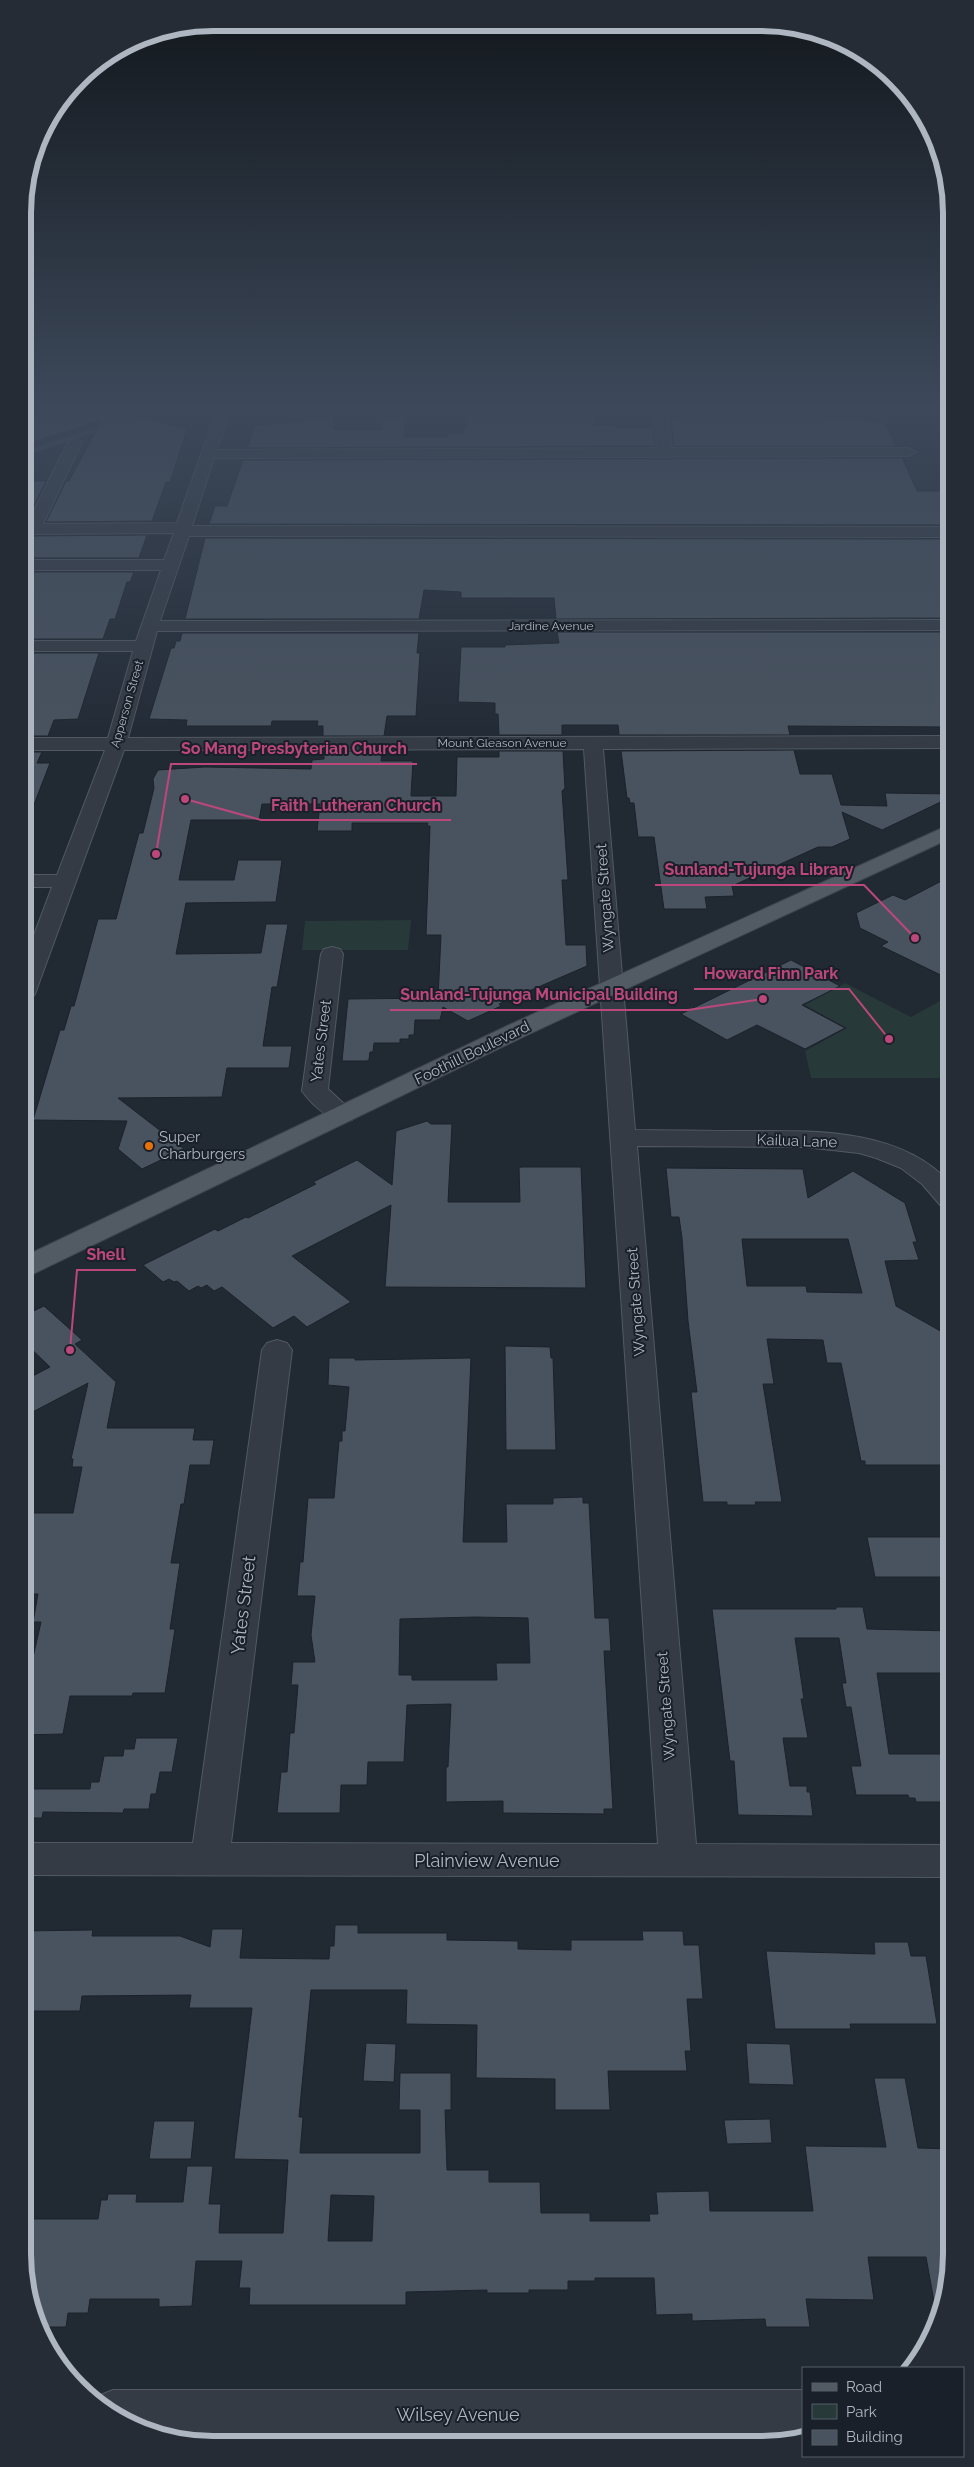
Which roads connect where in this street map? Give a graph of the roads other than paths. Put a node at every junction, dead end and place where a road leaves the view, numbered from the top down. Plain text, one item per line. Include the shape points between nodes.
1 (184, 527) edge
2 (31, 529) edge
3 (183, 530) junction
4 (943, 532) edge
5 (31, 565) edge
6 (171, 565) junction
7 (943, 625) edge
8 (150, 626) junction
9 (31, 646) edge
10 (143, 646) junction
11 (943, 742) edge
12 (593, 743) junction
13 (31, 744) edge
14 (116, 744) junction
15 (943, 834) edge
16 (31, 881) edge
17 (64, 881) junction
18 (332, 954) dead end
19 (31, 972) edge
20 (611, 988) junction
21 (343, 1115) junction
22 (624, 1138) junction
23 (943, 1189) edge
24 (31, 1264) edge
25 (277, 1350) dead end
26 (31, 1859) edge
27 (210, 1859) junction
28 (678, 1861) junction
29 (943, 1861) edge
30 (128, 2414) edge
31 (802, 2414) edge

1 - 3 street, Apperson Street
2 - 3 street
3 - 4 street
3 - 6 street, Apperson Street
5 - 6 street
6 - 8 street, Apperson Street
7 - 8 street, Jardine Avenue
8 - 10 street, Apperson Street
9 - 10 street
10 - 14 street, Apperson Street
11 - 12 street, Mount Gleason Avenue
12 - 14 street, Mount Gleason Avenue
12 - 20 street, Wyngate Street
13 - 14 street, Mount Gleason Avenue
14 - 17 street, Apperson Street
15 - 20 main road, Foothill Boulevard
16 - 17 street
17 - 19 street, Apperson Street
18 - 21 street, Yates Street via 315,1091
20 - 21 main road, Foothill Boulevard
20 - 22 street, Wyngate Street
21 - 24 main road, Foothill Boulevard
22 - 23 street, Kailua Lane via 847,1142 888,1152 921,1168
22 - 28 street, Wyngate Street
25 - 27 street, Yates Street
26 - 27 street, Plainview Avenue
27 - 28 street, Plainview Avenue
28 - 29 street, Plainview Avenue
30 - 31 street, Wilsey Avenue

